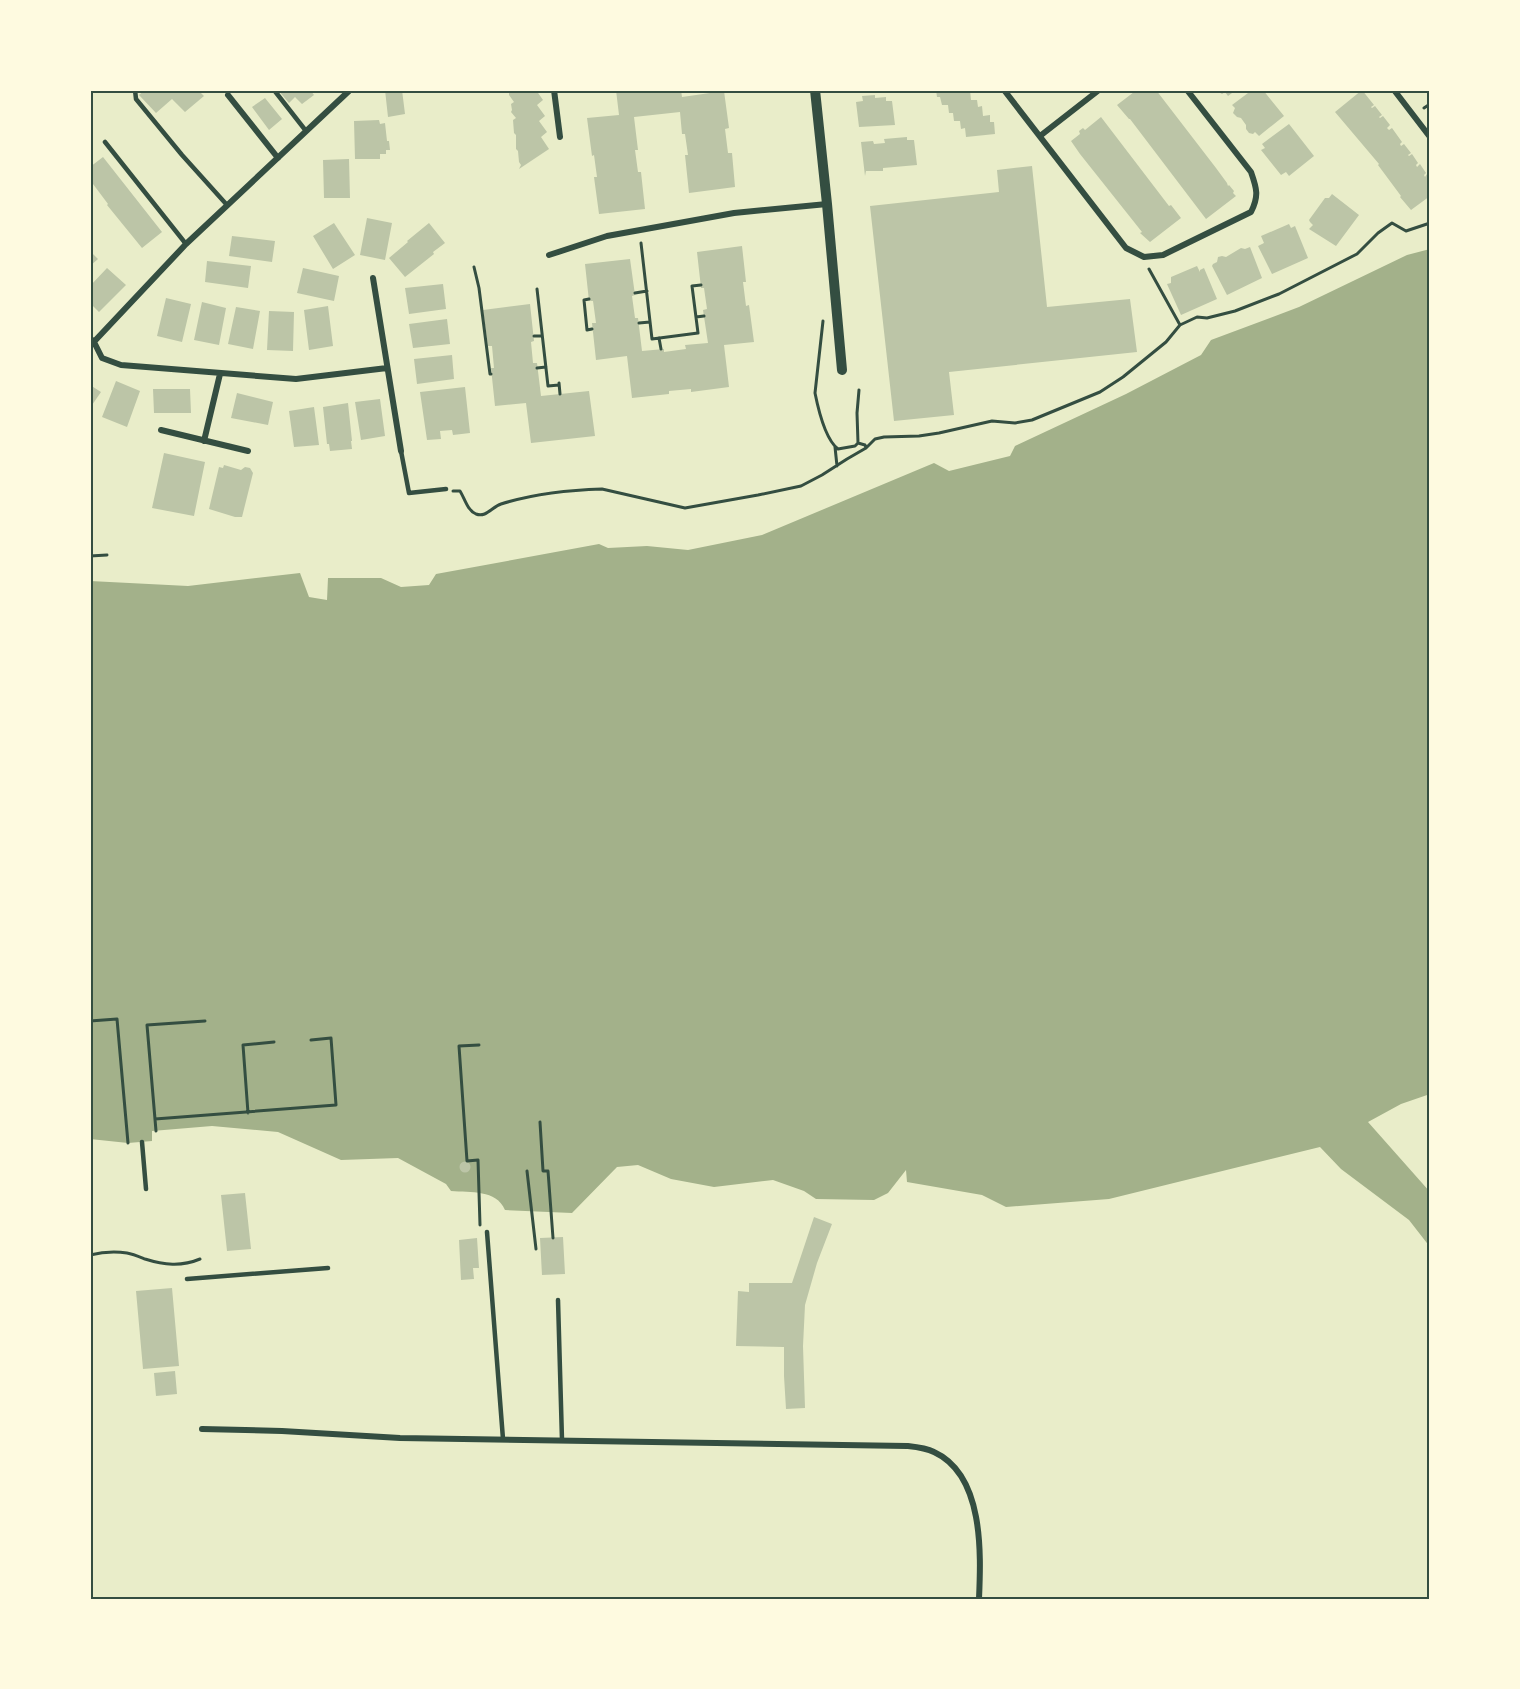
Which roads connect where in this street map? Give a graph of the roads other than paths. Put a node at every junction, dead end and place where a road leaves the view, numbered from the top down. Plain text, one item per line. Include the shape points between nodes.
1 (135, 90) edge
2 (274, 90) edge
3 (350, 90) edge
4 (554, 90) edge
5 (815, 90) edge
6 (1004, 90) edge
7 (1099, 90) edge
8 (1187, 90) edge
9 (1394, 90) edge
10 (228, 95) dead end
11 (306, 131) junction
12 (1040, 136) junction
13 (560, 137) dead end
14 (1430, 137) edge
15 (105, 142) dead end
16 (278, 158) junction
17 (827, 204) junction
18 (227, 205) junction
19 (186, 244) junction
20 (549, 255) dead end
21 (373, 278) dead end
22 (91, 342) edge
23 (387, 368) junction
24 (842, 370) dead end
25 (220, 374) junction
26 (161, 430) dead end
27 (204, 441) junction
28 (248, 451) dead end
29 (401, 451) joint
30 (445, 491) road end
31 (142, 1142) dead end
32 (146, 1189) dead end
33 (487, 1232) dead end
34 (328, 1268) dead end
35 (187, 1279) dead end
36 (558, 1300) dead end
37 (202, 1429) dead end
38 (503, 1439) junction
39 (562, 1440) junction
40 (979, 1599) edge

1 - 18 lane via 136,99
2 - 11 lane
3 - 11 street
4 - 13 street
5 - 17 street
6 - 12 street
7 - 12 street
8 - 12 street via 1251,172 1257,200 1251,213 1163,255 1144,257 1126,249
9 - 14 street
10 - 16 street
11 - 16 street
15 - 19 lane
16 - 18 street
17 - 20 street via 734,213 607,236
17 - 24 street
18 - 19 street
19 - 22 street
21 - 23 street
22 - 25 street via 102,358 121,365
23 - 25 street via 296,380
23 - 29 street
25 - 27 street
26 - 27 street
27 - 28 street
29 - 30 lane via 409,493
31 - 32 lane
33 - 38 lane
34 - 35 lane
36 - 39 lane
37 - 38 street
38 - 39 street
39 - 40 street via 907,1446 935,1452 962,1477 972,1499 979,1551

